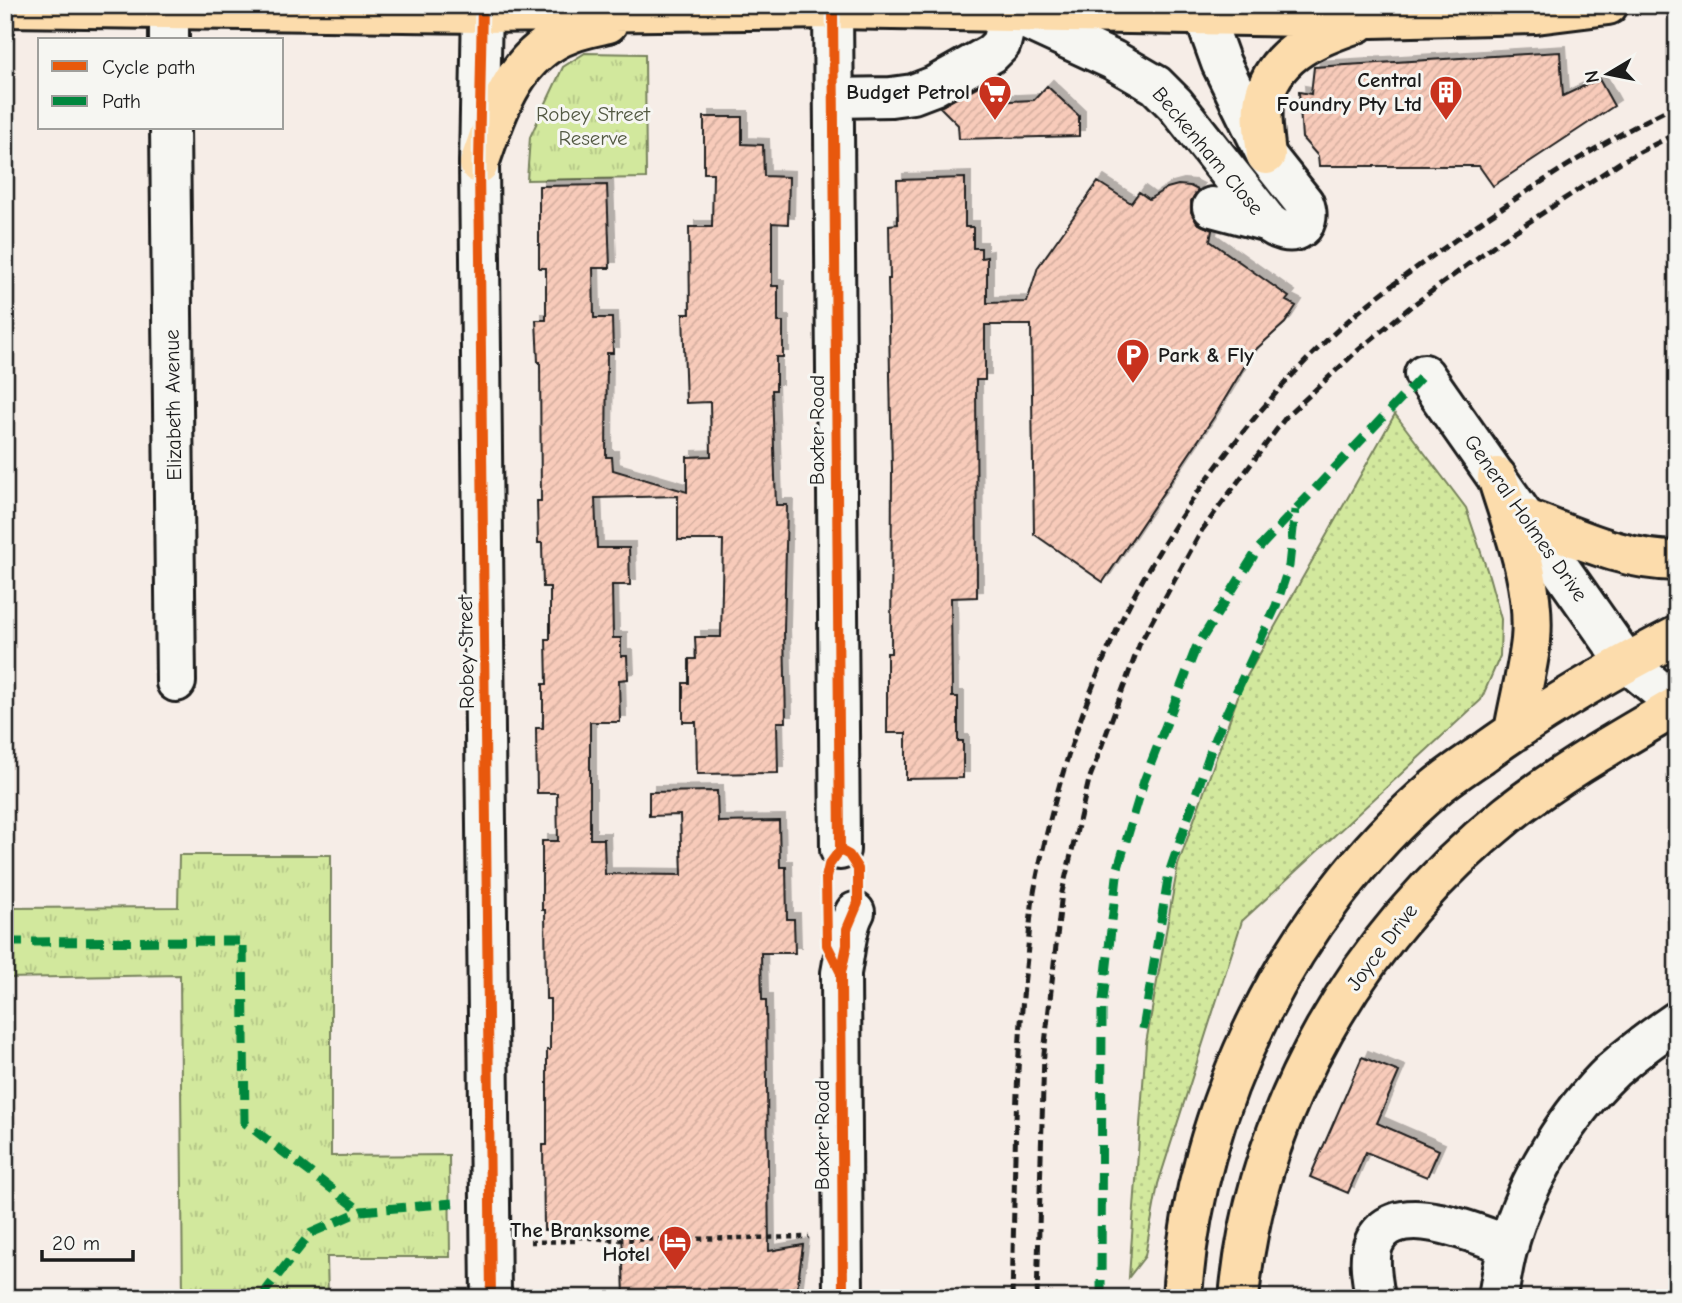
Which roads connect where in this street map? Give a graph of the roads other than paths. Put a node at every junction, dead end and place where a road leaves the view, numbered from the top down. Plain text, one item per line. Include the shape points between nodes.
1 (1608, 5) edge
2 (5, 7) edge
3 (482, 9) edge
4 (675, 9) junction
5 (833, 9) junction
6 (1201, 9) edge
7 (1009, 12) junction
8 (1372, 18) junction
9 (169, 25) edge
10 (834, 98) junction
11 (170, 130) edge
12 (1266, 155) junction
13 (479, 164) junction
14 (1212, 207) dead end
15 (1268, 222) junction
16 (1424, 374) dead end
17 (1497, 477) junction
18 (1527, 519) junction
19 (1677, 561) edge
20 (1677, 636) edge
21 (1626, 662) junction
22 (177, 682) dead end
23 (1677, 706) edge
24 (1514, 731) junction
25 (840, 850) dead end
26 (855, 912) dead end
27 (1677, 1020) edge
28 (1677, 1029) edge
29 (1641, 1046) junction
30 (1509, 1245) junction
31 (1365, 1289) edge
32 (491, 1298) edge
33 (843, 1298) edge
34 (1182, 1298) edge
35 (1239, 1298) edge
36 (1498, 1298) edge

1 - 8 main road via 1536,14
2 - 9 main road
3 - 4 main road
3 - 9 main road
3 - 13 street, Robey Street
4 - 5 main road
4 - 13 main road via 617,20 548,44 516,77 498,107
5 - 7 main road
5 - 10 street, Baxter Road
6 - 7 main road
6 - 8 main road
6 - 12 street, Beckenham Close via 1221,63
7 - 10 street via 1000,44 991,54 934,86 891,97
7 - 15 street, Beckenham Close via 1156,85
8 - 12 main road via 1310,42 1286,57 1265,95
10 - 25 street, Baxter Road
11 - 22 street, Elizabeth Avenue
12 - 15 street, Beckenham Close via 1307,209 1304,223 1295,231 1283,233
13 - 32 street, Robey Street
14 - 15 street
16 - 17 street, General Holmes Drive
17 - 18 street, General Holmes Drive
17 - 24 main road via 1528,578 1531,614 1531,641
18 - 19 main road via 1612,551
18 - 21 street, General Holmes Drive
20 - 21 main road
21 - 23 street, General Holmes Drive
21 - 24 main road
23 - 35 main road, Joyce Drive via 1509,814 1429,887 1384,939 1329,1022 1281,1123 1250,1228
24 - 34 main road via 1410,810 1342,887 1283,971 1253,1027 1216,1121 1201,1173
26 - 33 street, Baxter Road via 847,929 841,973
27 - 29 street
28 - 29 street
29 - 30 street via 1587,1098 1543,1162
30 - 31 street via 1430,1222 1401,1220 1373,1244
30 - 36 street

